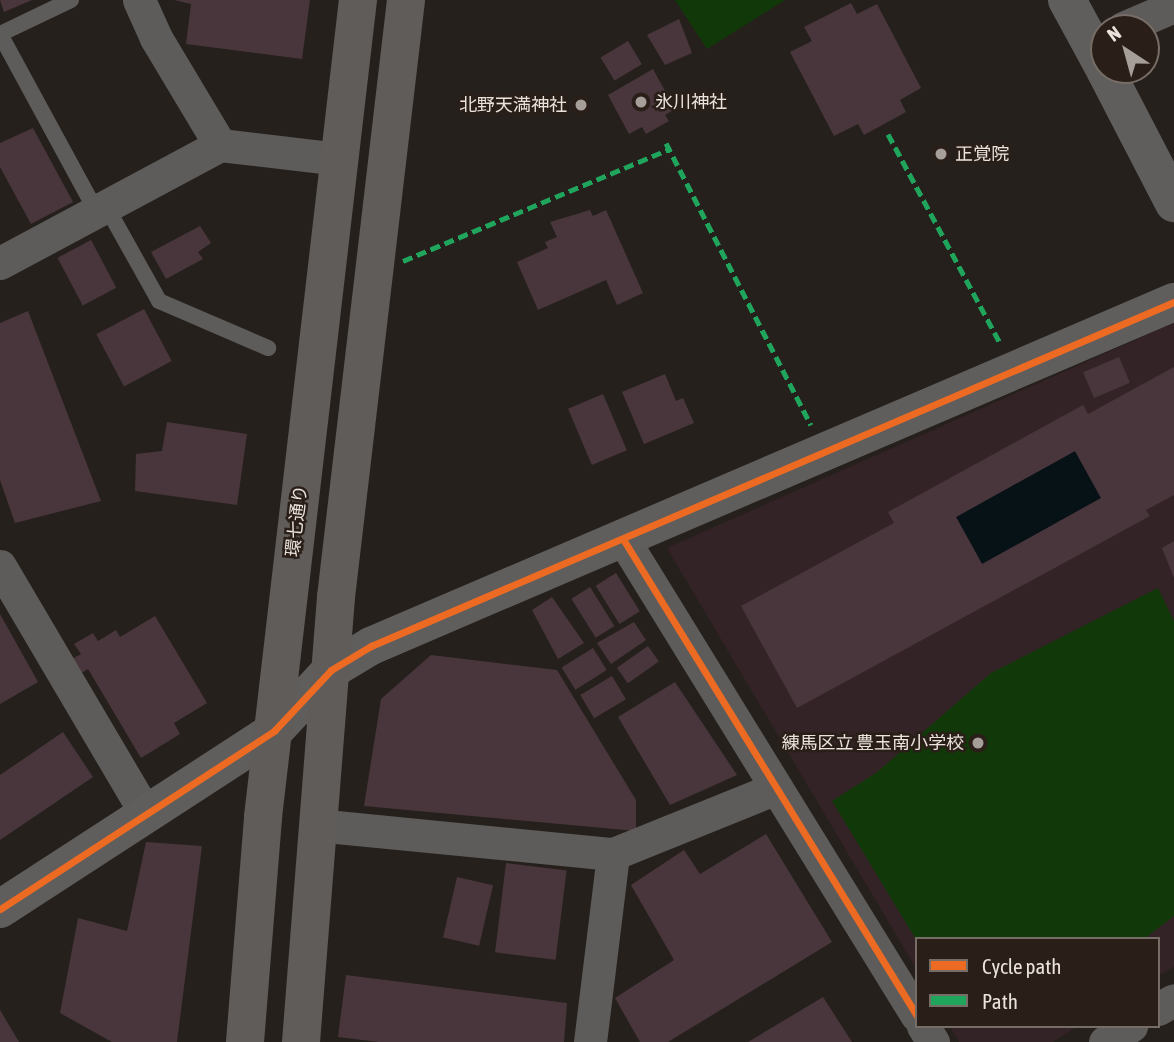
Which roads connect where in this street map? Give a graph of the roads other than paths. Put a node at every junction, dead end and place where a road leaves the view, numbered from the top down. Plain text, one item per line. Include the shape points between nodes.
1 (71, 0) edge
2 (139, 0) edge
3 (359, 0) edge
4 (406, 0) edge
5 (1067, 0) edge
6 (1090, 30) edge
7 (1121, 84) edge
8 (220, 145) junction
9 (340, 159) junction
10 (1174, 203) edge
11 (101, 209) junction
12 (0, 263) edge
13 (1174, 302) edge
14 (268, 348) dead end
15 (623, 539) junction
16 (0, 566) edge
17 (331, 670) junction
18 (274, 731) junction
19 (776, 788) junction
20 (145, 813) junction
21 (316, 825) junction
22 (614, 854) junction
23 (0, 909) edge
24 (915, 1013) edge
25 (1128, 1028) edge
26 (245, 1042) edge
27 (301, 1042) edge
28 (590, 1042) edge
29 (1105, 1042) edge

1 - 11 lane via 0,34
2 - 8 street via 156,38
3 - 9 main road, 環七通り
4 - 17 main road
5 - 6 street
7 - 10 street
8 - 9 street
8 - 11 street
9 - 18 main road, 環七通り
11 - 12 street
11 - 14 lane via 159,301
13 - 15 street
15 - 17 street via 371,646
15 - 19 street
16 - 20 street
17 - 18 street
17 - 21 main road
18 - 20 street
18 - 26 main road, 環七通り
19 - 22 street
19 - 24 street
20 - 23 street
21 - 22 street
21 - 27 main road
22 - 28 street
25 - 29 street

